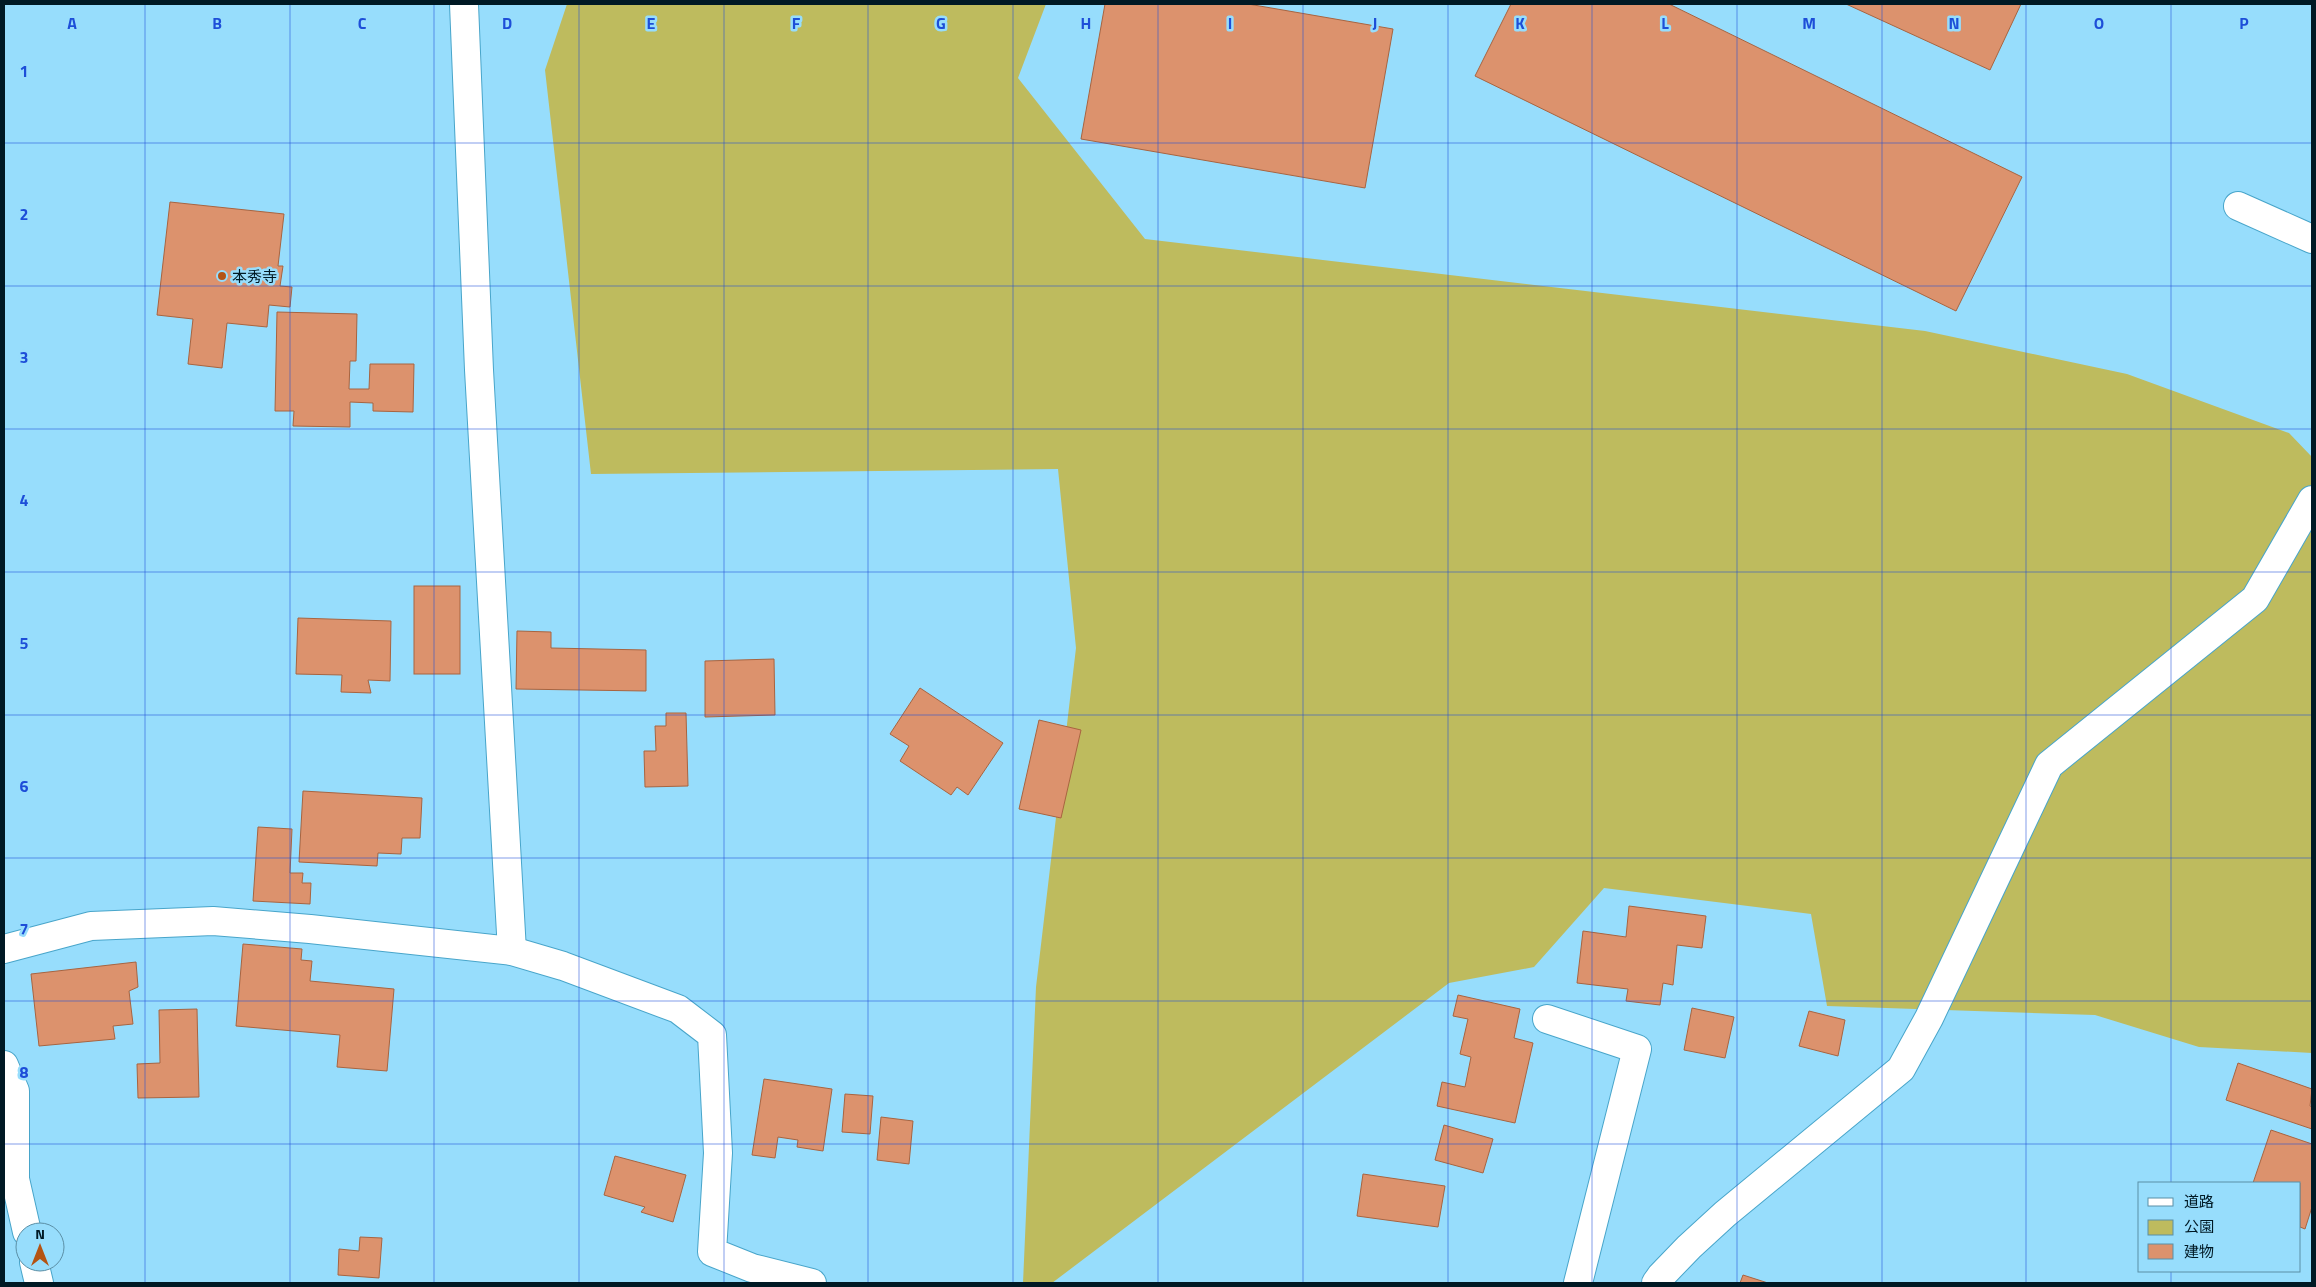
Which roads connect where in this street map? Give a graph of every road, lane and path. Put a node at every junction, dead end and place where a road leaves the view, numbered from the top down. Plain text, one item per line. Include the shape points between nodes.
1 (464, 4) edge
2 (2238, 206) dead end
3 (2312, 239) edge
4 (2312, 500) edge
5 (4, 949) edge
6 (512, 951) junction
7 (1547, 1019) dead end
8 (4, 1065) edge
9 (25, 1222) edge
10 (803, 1282) edge
11 (1578, 1283) edge
12 (1656, 1283) edge

1 - 6 street via 478,370
2 - 3 street
4 - 12 street via 2255,599 2049,765 1929,1018 1900,1069 1726,1214
5 - 6 street via 91,926 213,921
6 - 10 street via 563,966 678,1009 712,1035 718,1153 712,1252 752,1268
7 - 11 street via 1637,1049
8 - 9 street via 15,1091 15,1179

